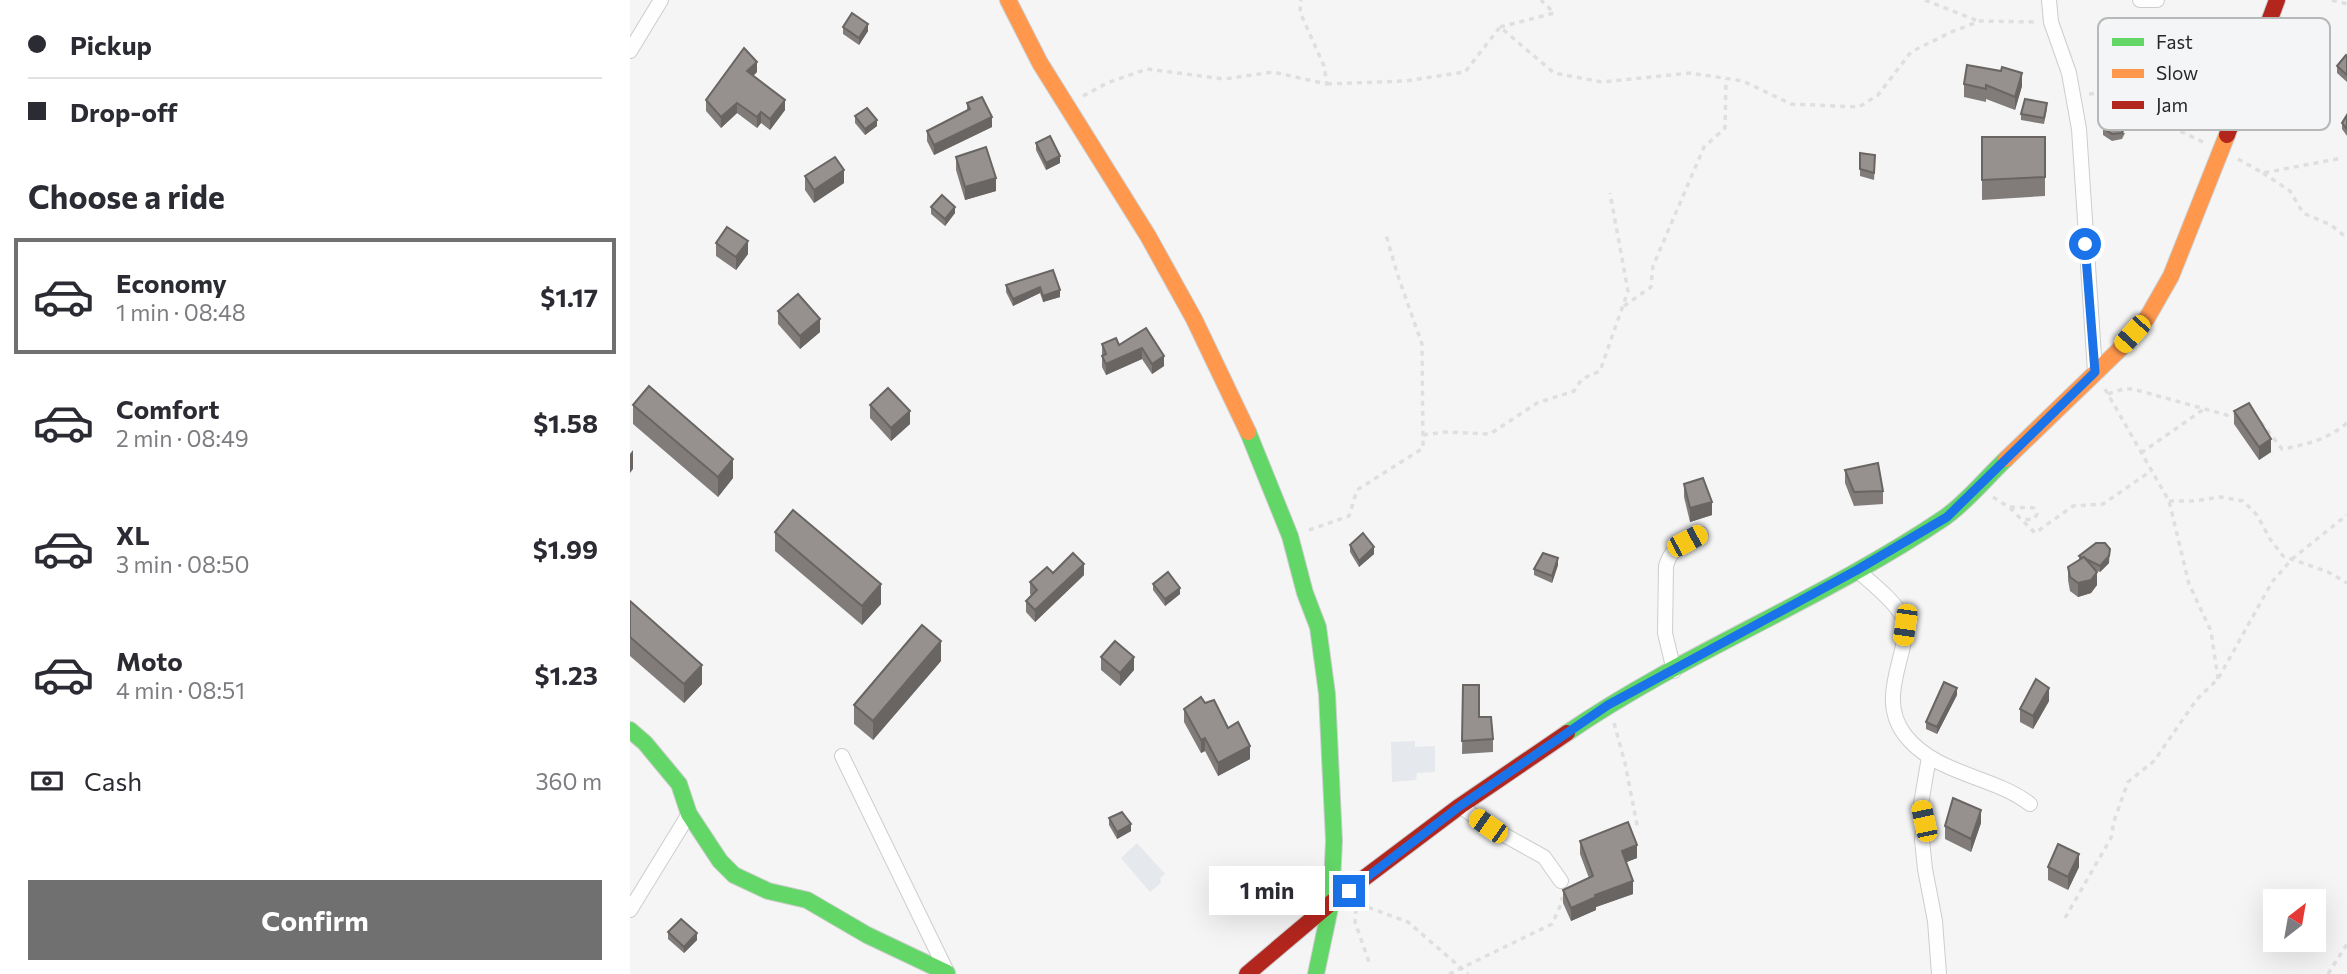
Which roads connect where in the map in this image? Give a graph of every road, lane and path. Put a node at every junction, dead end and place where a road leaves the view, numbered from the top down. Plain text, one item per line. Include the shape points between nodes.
1 (661, 0) edge
2 (1008, 0) edge
3 (1301, 0) edge
4 (1541, 0) edge
5 (1925, 0) edge
6 (2049, 0) edge
7 (2140, 0) edge
8 (2157, 0) edge
9 (2277, 0) edge
10 (2332, 0) edge
11 (2347, 4) edge
12 (2270, 18) edge
13 (1980, 21) junction
14 (2051, 22) junction
15 (1500, 27) junction
16 (630, 51) edge
17 (1726, 79) junction
18 (1326, 84) junction
19 (2098, 93) edge
20 (2073, 94) junction
21 (1065, 106) junction
22 (2178, 130) edge
23 (2228, 130) edge
24 (2221, 150) junction
25 (2342, 158) dead end
26 (2263, 173) junction
27 (1610, 193) dead end
28 (1386, 235) dead end
29 (2347, 239) edge
30 (1622, 307) junction
31 (2095, 372) junction
32 (2108, 394) junction
33 (2204, 409) junction
34 (2239, 412) edge
35 (2258, 418) edge
36 (2347, 424) edge
37 (1423, 435) junction
38 (2141, 453) junction
39 (2151, 471) junction
40 (1978, 486) junction
41 (2168, 501) junction
42 (2008, 507) junction
43 (2347, 515) edge
44 (2022, 520) junction
45 (1701, 534) dead end
46 (1290, 536) junction
47 (2292, 559) junction
48 (1857, 570) junction
49 (2347, 583) edge
50 (1674, 671) junction
51 (2218, 679) junction
52 (1608, 705) junction
53 (630, 730) edge
54 (842, 756) dead end
55 (1929, 758) junction
56 (2030, 804) dead end
57 (1460, 806) junction
58 (689, 814) junction
59 (1638, 830) dead end
60 (1561, 881) joint
61 (1353, 897) junction
62 (1331, 903) junction
63 (630, 910) edge
64 (2065, 918) dead end
65 (2347, 944) edge
66 (1369, 962) dead end
67 (1461, 968) junction
68 (948, 973) edge
69 (1247, 974) edge
70 (1316, 974) edge
71 (1448, 974) edge
72 (1468, 974) edge
73 (1939, 974) edge
74 (2328, 974) edge

1 - 16 street
2 - 21 street
3 - 18 path via 1300,12 1324,66
4 - 15 path via 1554,13
5 - 13 path
6 - 14 street
7 - 8 street
9 - 12 street
10 - 11 path
13 - 14 path
13 - 17 path via 1911,52 1878,95 1858,107 1791,104 1743,81
14 - 20 street
15 - 17 path via 1554,73 1602,82 1690,73
15 - 18 path via 1465,72 1405,81
17 - 30 path via 1725,128 1704,147 1653,266 1651,287
18 - 21 path via 1273,72 1224,79 1147,69 1107,83
19 - 20 path
20 - 31 street
21 - 46 street via 1148,236 1194,319 1245,423
22 - 24 path
23 - 24 street
24 - 26 path
24 - 31 street via 2171,276 2147,318
25 - 26 path
26 - 29 path via 2290,191 2303,213 2332,225
27 - 30 path via 1628,290
28 - 37 path via 1422,344
30 - 37 path via 1600,371 1582,379 1574,391 1537,403 1490,434
31 - 32 path
31 - 40 street
32 - 33 path via 2133,389
32 - 38 path
33 - 34 path via 2230,416
33 - 38 path
35 - 36 path via 2282,449 2308,445
37 - 46 path via 1423,448 1357,490 1349,516
38 - 39 path
39 - 41 path
39 - 44 path via 2103,504 2073,506 2035,533
40 - 42 path
40 - 48 street via 1947,517
41 - 47 path via 2221,496 2243,501 2283,556
41 - 51 path via 2189,584 2211,631
42 - 44 path
42 - 44 path via 2034,508 2034,519
43 - 47 path
45 - 50 street via 1674,549 1666,566 1665,633
46 - 62 street via 1318,626 1327,694 1334,841
47 - 49 path
47 - 51 path via 2272,582
48 - 50 street
48 - 55 street via 1901,614 1905,625 1892,685 1896,718 1907,738
50 - 52 street
51 - 64 path via 2197,699 2154,761 2128,782 2111,838
52 - 57 street
52 - 59 path
53 - 58 street via 679,784
54 - 68 street
55 - 56 street via 2013,792
55 - 73 street via 1920,804
57 - 60 street via 1544,857
57 - 61 street
58 - 63 street
58 - 68 street via 734,875 759,888 807,900
60 - 67 path via 1562,902 1552,924
61 - 62 street
61 - 66 path via 1355,922
61 - 67 path via 1408,922
62 - 69 street
62 - 70 street
65 - 74 path
67 - 71 path
67 - 72 path

